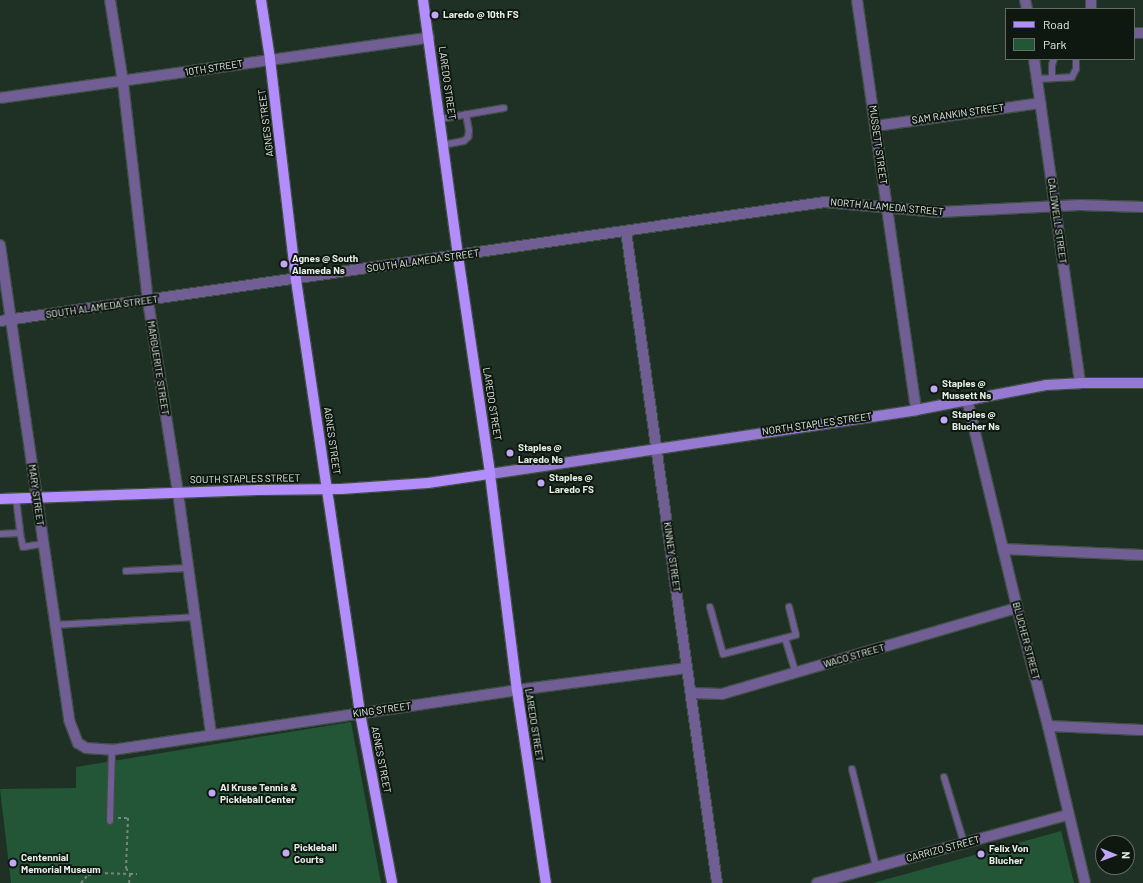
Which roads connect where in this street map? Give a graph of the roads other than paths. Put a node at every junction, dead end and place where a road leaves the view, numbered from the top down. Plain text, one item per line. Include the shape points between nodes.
1 (110, 0) edge
2 (261, 0) edge
3 (423, 0) edge
4 (857, 0) edge
5 (429, 38) junction
6 (270, 59) junction
7 (1034, 60) edge
8 (1054, 60) edge
9 (1076, 60) edge
10 (1052, 78) junction
11 (1037, 79) junction
12 (123, 82) junction
13 (0, 98) edge
14 (1040, 103) junction
15 (504, 108) dead end
16 (466, 114) junction
17 (440, 118) junction
18 (875, 126) junction
19 (443, 145) junction
20 (1055, 206) junction
21 (1143, 207) edge
22 (887, 208) junction
23 (656, 226) joint
24 (626, 231) junction
25 (0, 246) edge
26 (458, 256) junction
27 (296, 280) junction
28 (148, 301) junction
29 (11, 320) junction
30 (0, 321) edge
31 (1080, 383) junction
32 (1143, 383) edge
33 (967, 399) junction
34 (916, 410) junction
35 (656, 448) junction
36 (490, 474) junction
37 (327, 490) junction
38 (178, 493) junction
39 (37, 497) junction
40 (16, 498) junction
41 (0, 499) edge
42 (20, 533) junction
43 (0, 534) edge
44 (43, 544) junction
45 (1003, 550) junction
46 (1143, 555) edge
47 (188, 568) junction
48 (126, 572) dead end
49 (710, 607) dead end
50 (789, 607) dead end
51 (1017, 608) junction
52 (195, 617) junction
53 (54, 625) junction
54 (785, 638) junction
55 (687, 668) junction
56 (796, 672) junction
57 (517, 690) junction
58 (690, 693) junction
59 (360, 713) junction
60 (1048, 726) junction
61 (1143, 730) edge
62 (210, 736) junction
63 (78, 743) joint
64 (112, 750) junction
65 (852, 769) dead end
66 (944, 777) dead end
67 (1068, 815) junction
68 (110, 820) road end
69 (964, 843) junction
70 (876, 867) junction
71 (392, 883) edge
72 (546, 883) edge
73 (717, 883) edge
74 (817, 883) edge
75 (1085, 883) edge

1 - 12 street, MARGUERITE STREET
2 - 6 main road, AGNES STREET
3 - 5 main road, LAREDO STREET
4 - 18 street, MUSSETT STREET
5 - 6 street, 10TH STREET
5 - 17 main road, LAREDO STREET
6 - 12 street, 10TH STREET
6 - 27 main road, AGNES STREET
7 - 11 street, CALDWELL STREET
8 - 10 lane
9 - 10 lane via 1076,69 1072,77
10 - 11 lane
11 - 14 street, CALDWELL STREET
12 - 13 street, 10TH STREET
12 - 28 street, MARGUERITE STREET
14 - 18 street, SAM RANKIN STREET
14 - 20 street, CALDWELL STREET
15 - 16 lane
16 - 17 lane
16 - 19 lane via 468,137 464,141
17 - 19 main road, LAREDO STREET
18 - 22 street, MUSSETT STREET
19 - 26 main road, LAREDO STREET
20 - 21 street, NORTH ALAMEDA STREET
20 - 22 street, NORTH ALAMEDA STREET via 940,212
20 - 31 street, CALDWELL STREET
22 - 23 street, NORTH ALAMEDA STREET via 825,202
22 - 34 street, MUSSETT STREET
23 - 24 street, SOUTH ALAMEDA STREET
24 - 26 street, SOUTH ALAMEDA STREET
24 - 35 street, KINNEY STREET
25 - 29 street, MARY STREET
26 - 27 street, SOUTH ALAMEDA STREET
26 - 36 main road, LAREDO STREET
27 - 28 street, SOUTH ALAMEDA STREET
27 - 37 main road, AGNES STREET
28 - 29 street, SOUTH ALAMEDA STREET
28 - 38 street, MARGUERITE STREET
29 - 30 street, SOUTH ALAMEDA STREET
29 - 39 street, MARY STREET
31 - 32 main road, NORTH STAPLES STREET
31 - 33 main road, NORTH STAPLES STREET via 1046,385
33 - 34 main road, NORTH STAPLES STREET
33 - 45 street, BLUCHER STREET
34 - 35 main road, NORTH STAPLES STREET
35 - 36 main road, NORTH STAPLES STREET
35 - 55 street, KINNEY STREET
36 - 37 main road, SOUTH STAPLES STREET via 428,483
36 - 57 main road, LAREDO STREET
37 - 38 main road, SOUTH STAPLES STREET
37 - 59 main road, AGNES STREET
38 - 39 main road, SOUTH STAPLES STREET
38 - 47 street, MARGUERITE STREET
39 - 40 main road, SOUTH STAPLES STREET
39 - 44 street, MARY STREET
40 - 41 main road, SOUTH STAPLES STREET
40 - 42 lane
42 - 43 lane
42 - 44 lane via 23,547
44 - 53 street, MARY STREET
45 - 46 street
45 - 51 street, BLUCHER STREET
47 - 48 lane
47 - 52 street, MARGUERITE STREET
49 - 54 lane via 723,654
50 - 54 lane via 796,635
51 - 56 street, WACO STREET
51 - 60 street, BLUCHER STREET
52 - 53 lane
52 - 62 street, MARGUERITE STREET
53 - 63 street, MARY STREET via 69,720
54 - 56 lane
55 - 57 street, KING STREET
55 - 58 street, KINNEY STREET
56 - 58 street, WACO STREET via 722,694
57 - 59 street, KING STREET
57 - 72 main road, LAREDO STREET
58 - 73 street, KINNEY STREET
59 - 62 street, KING STREET
59 - 71 main road, AGNES STREET
60 - 61 street
60 - 67 street, BLUCHER STREET
62 - 64 street, KING STREET
63 - 64 street, KING STREET via 86,748
64 - 68 lane
65 - 70 lane
66 - 69 lane
67 - 69 street, CARRIZO STREET
67 - 75 street, BLUCHER STREET
69 - 70 street, CARRIZO STREET
70 - 74 street, CARRIZO STREET

